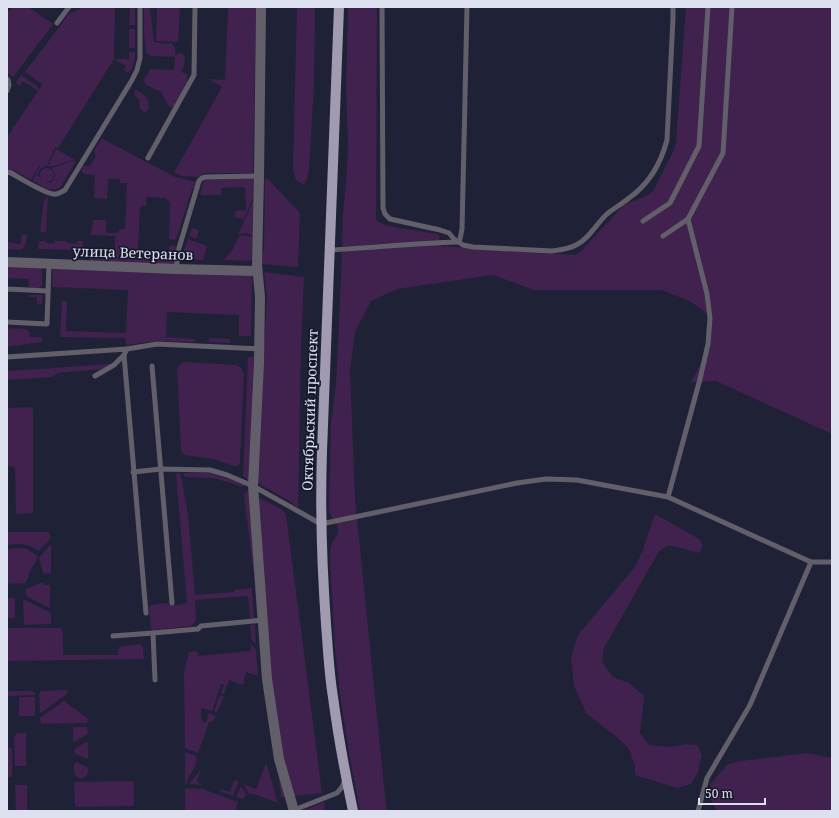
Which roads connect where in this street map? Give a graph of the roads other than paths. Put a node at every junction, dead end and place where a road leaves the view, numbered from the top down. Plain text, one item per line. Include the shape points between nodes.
1 (69, 7) edge
2 (140, 7) edge
3 (195, 7) edge
4 (261, 7) edge
5 (339, 7) edge
6 (382, 7) edge
7 (467, 7) edge
8 (673, 7) edge
9 (708, 7) edge
10 (732, 7) edge
11 (57, 23) dead end
12 (7, 79) edge
13 (7, 91) edge
14 (148, 158) dead end
15 (7, 172) edge
16 (259, 176) junction
17 (688, 219) junction
18 (643, 221) dead end
19 (663, 236) dead end
20 (458, 242) junction
21 (330, 250) junction
22 (7, 262) edge
23 (49, 264) junction
24 (176, 269) junction
25 (257, 271) junction
26 (7, 289) edge
27 (48, 291) junction
28 (7, 322) edge
29 (127, 349) junction
30 (260, 349) junction
31 (124, 355) junction
32 (7, 357) edge
33 (152, 366) dead end
34 (95, 376) dead end
35 (161, 470) junction
36 (133, 472) junction
37 (253, 486) junction
38 (668, 497) junction
39 (321, 524) junction
40 (812, 562) junction
41 (832, 562) edge
42 (172, 603) dead end
43 (146, 613) dead end
44 (263, 620) junction
45 (153, 633) junction
46 (113, 636) dead end
47 (155, 680) dead end
48 (346, 777) junction
49 (294, 810) edge
50 (353, 811) edge
51 (698, 811) edge

1 - 11 lane
2 - 15 lane via 140,58 137,70 65,190 54,194 47,192
3 - 14 lane via 194,75
4 - 16 street
5 - 21 main road, Октябрьский проспект
6 - 20 lane via 383,208 390,219 449,233
7 - 20 lane via 462,229
8 - 20 lane via 667,140 659,163 649,180 606,215 583,240 564,250 473,247
9 - 18 lane via 699,146 670,203
10 - 17 lane via 723,153
12 - 13 lane
16 - 24 lane via 206,177 199,181 178,248
16 - 25 street
17 - 19 lane
17 - 38 lane via 707,294 710,318 708,344 700,380
20 - 21 lane
21 - 39 main road, Октябрьский проспект
22 - 23 street, улица Ветеранов
23 - 24 street, улица Ветеранов
23 - 27 lane
24 - 25 street, улица Ветеранов
25 - 30 street
26 - 27 lane
27 - 28 lane via 47,324
29 - 30 lane via 157,344
29 - 31 lane
29 - 32 lane
30 - 37 street
31 - 34 lane via 114,365
31 - 36 lane
33 - 35 lane
35 - 36 lane
35 - 37 lane via 210,470
35 - 42 lane
36 - 43 lane
37 - 39 lane
37 - 44 street
38 - 39 lane via 577,480 546,479
38 - 40 lane
39 - 48 main road, Октябрьский проспект via 328,651
40 - 41 lane
40 - 51 lane via 750,705 707,778
44 - 45 lane
44 - 49 street via 267,679 279,759
45 - 46 lane
45 - 47 lane
48 - 49 lane via 337,793
48 - 50 main road, Октябрьский проспект

